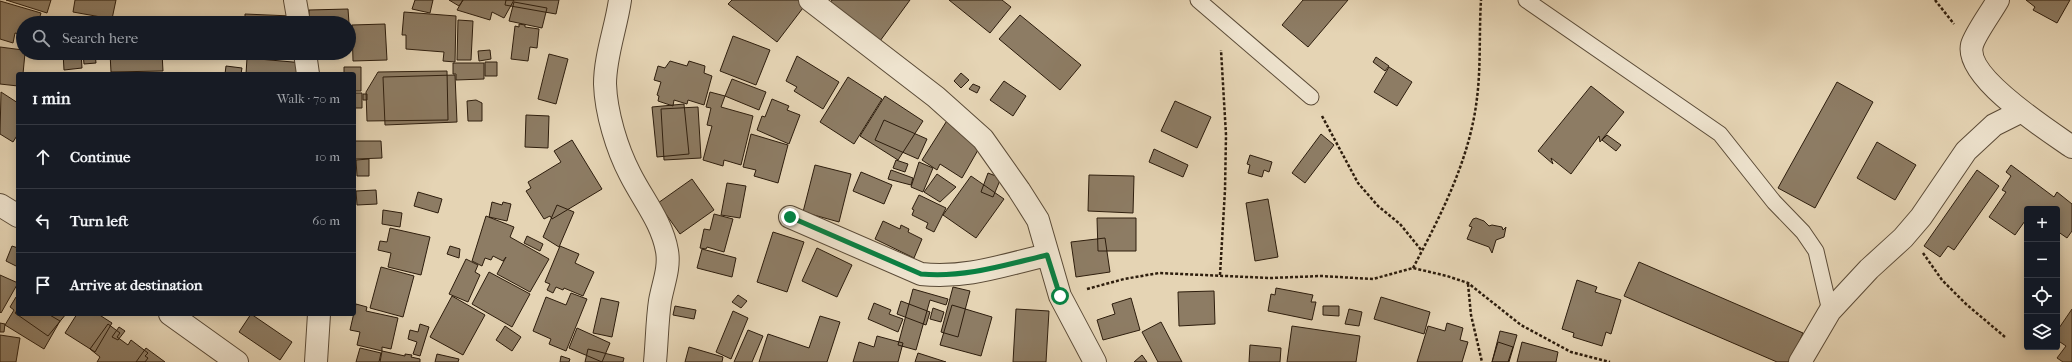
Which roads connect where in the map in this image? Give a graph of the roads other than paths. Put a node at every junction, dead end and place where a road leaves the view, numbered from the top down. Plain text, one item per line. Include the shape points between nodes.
1 (295, 0) edge
2 (620, 0) edge
3 (1198, 0) edge
4 (1526, 0) edge
5 (1998, 0) edge
6 (819, 3) edge
7 (298, 16) edge
8 (306, 60) edge
9 (308, 72) edge
10 (1311, 97) road end
11 (2020, 112) junction
12 (2072, 147) edge
13 (0, 205) edge
14 (16, 215) edge
15 (790, 217) dead end
16 (1047, 255) junction
17 (1830, 311) junction
18 (173, 316) edge
19 (319, 316) edge
20 (237, 362) edge
21 (316, 362) edge
22 (654, 362) edge
23 (1096, 362) edge
24 (1800, 362) edge

1 - 7 street
2 - 22 street via 609,52 606,84 613,132 630,174 655,216 667,250 668,265 660,302
3 - 10 lane
4 - 17 lane via 1720,134 1774,202 1803,232 1816,251
5 - 11 street via 1972,45 1972,53 1974,62 1982,74
6 - 16 street via 936,97 983,139 1038,220
8 - 9 street
11 - 12 street
11 - 17 street via 1994,125 1966,151 1921,217
13 - 14 street
15 - 16 street via 921,274 969,274
16 - 23 street via 1060,296
17 - 24 street
18 - 20 street
19 - 21 street

